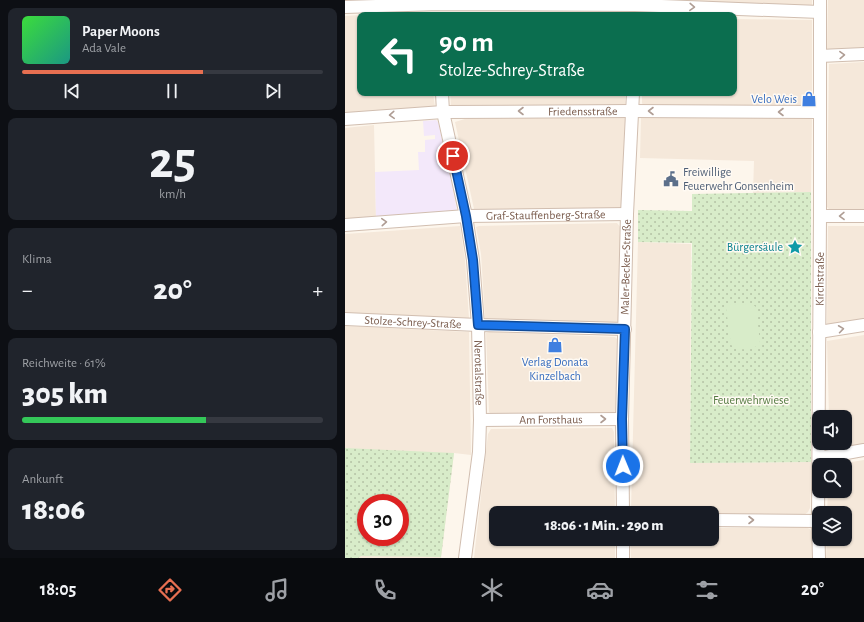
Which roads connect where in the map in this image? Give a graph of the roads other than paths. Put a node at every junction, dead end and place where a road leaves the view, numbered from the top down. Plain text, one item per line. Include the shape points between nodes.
1 (820, 0) edge
2 (439, 6) edge
3 (635, 7) edge
4 (345, 8) edge
5 (820, 12) junction
6 (864, 54) edge
7 (820, 56) junction
8 (441, 96) edge
9 (633, 96) edge
10 (633, 111) junction
11 (443, 112) junction
12 (820, 112) junction
13 (345, 118) edge
14 (627, 214) junction
15 (466, 216) junction
16 (820, 216) junction
17 (864, 216) edge
18 (345, 225) edge
19 (345, 319) edge
20 (478, 325) junction
21 (864, 325) edge
22 (625, 329) junction
23 (819, 332) junction
24 (622, 419) junction
25 (480, 420) junction
26 (864, 450) edge
27 (819, 458) joint
28 (623, 506) edge
29 (719, 520) edge
30 (812, 521) edge
31 (623, 546) edge
32 (819, 546) edge
33 (465, 558) edge
34 (623, 558) edge
35 (819, 558) edge

1 - 5 street, Kirchstraße
2 - 3 street
2 - 4 street
3 -> 5 street
5 - 7 street, Kirchstraße
7 -> 6 street
7 - 12 street, Kirchstraße
8 - 11 street, Nerotalstraße
9 - 10 street, Maler-Becker-Straße
10 -> 11 street, Friedensstraße
12 -> 10 street, Friedensstraße
10 - 14 street, Maler-Becker-Straße
11 -> 13 street, Friedensstraße
11 - 15 street, Nerotalstraße
12 - 16 street, Kirchstraße
14 - 15 street, Graf-Stauffenberg-Straße
14 - 22 street, Maler-Becker-Straße
18 -> 15 street, Graf-Stauffenberg-Straße
15 - 20 street, Nerotalstraße via 473,260
17 -> 16 street
16 - 23 street, Kirchstraße
19 - 20 street, Stolze-Schrey-Straße
20 - 22 street, Stolze-Schrey-Straße
20 - 25 street, Nerotalstraße
23 -> 21 street
22 - 24 street, Maler-Becker-Straße
23 - 27 street, Kirchstraße
25 -> 24 street, Am Forsthaus
24 - 28 street, Maler-Becker-Straße
25 - 33 street, Nerotalstraße via 479,452
26 - 27 street
29 -> 30 street
31 - 34 street
32 - 35 street, Kirchstraße

